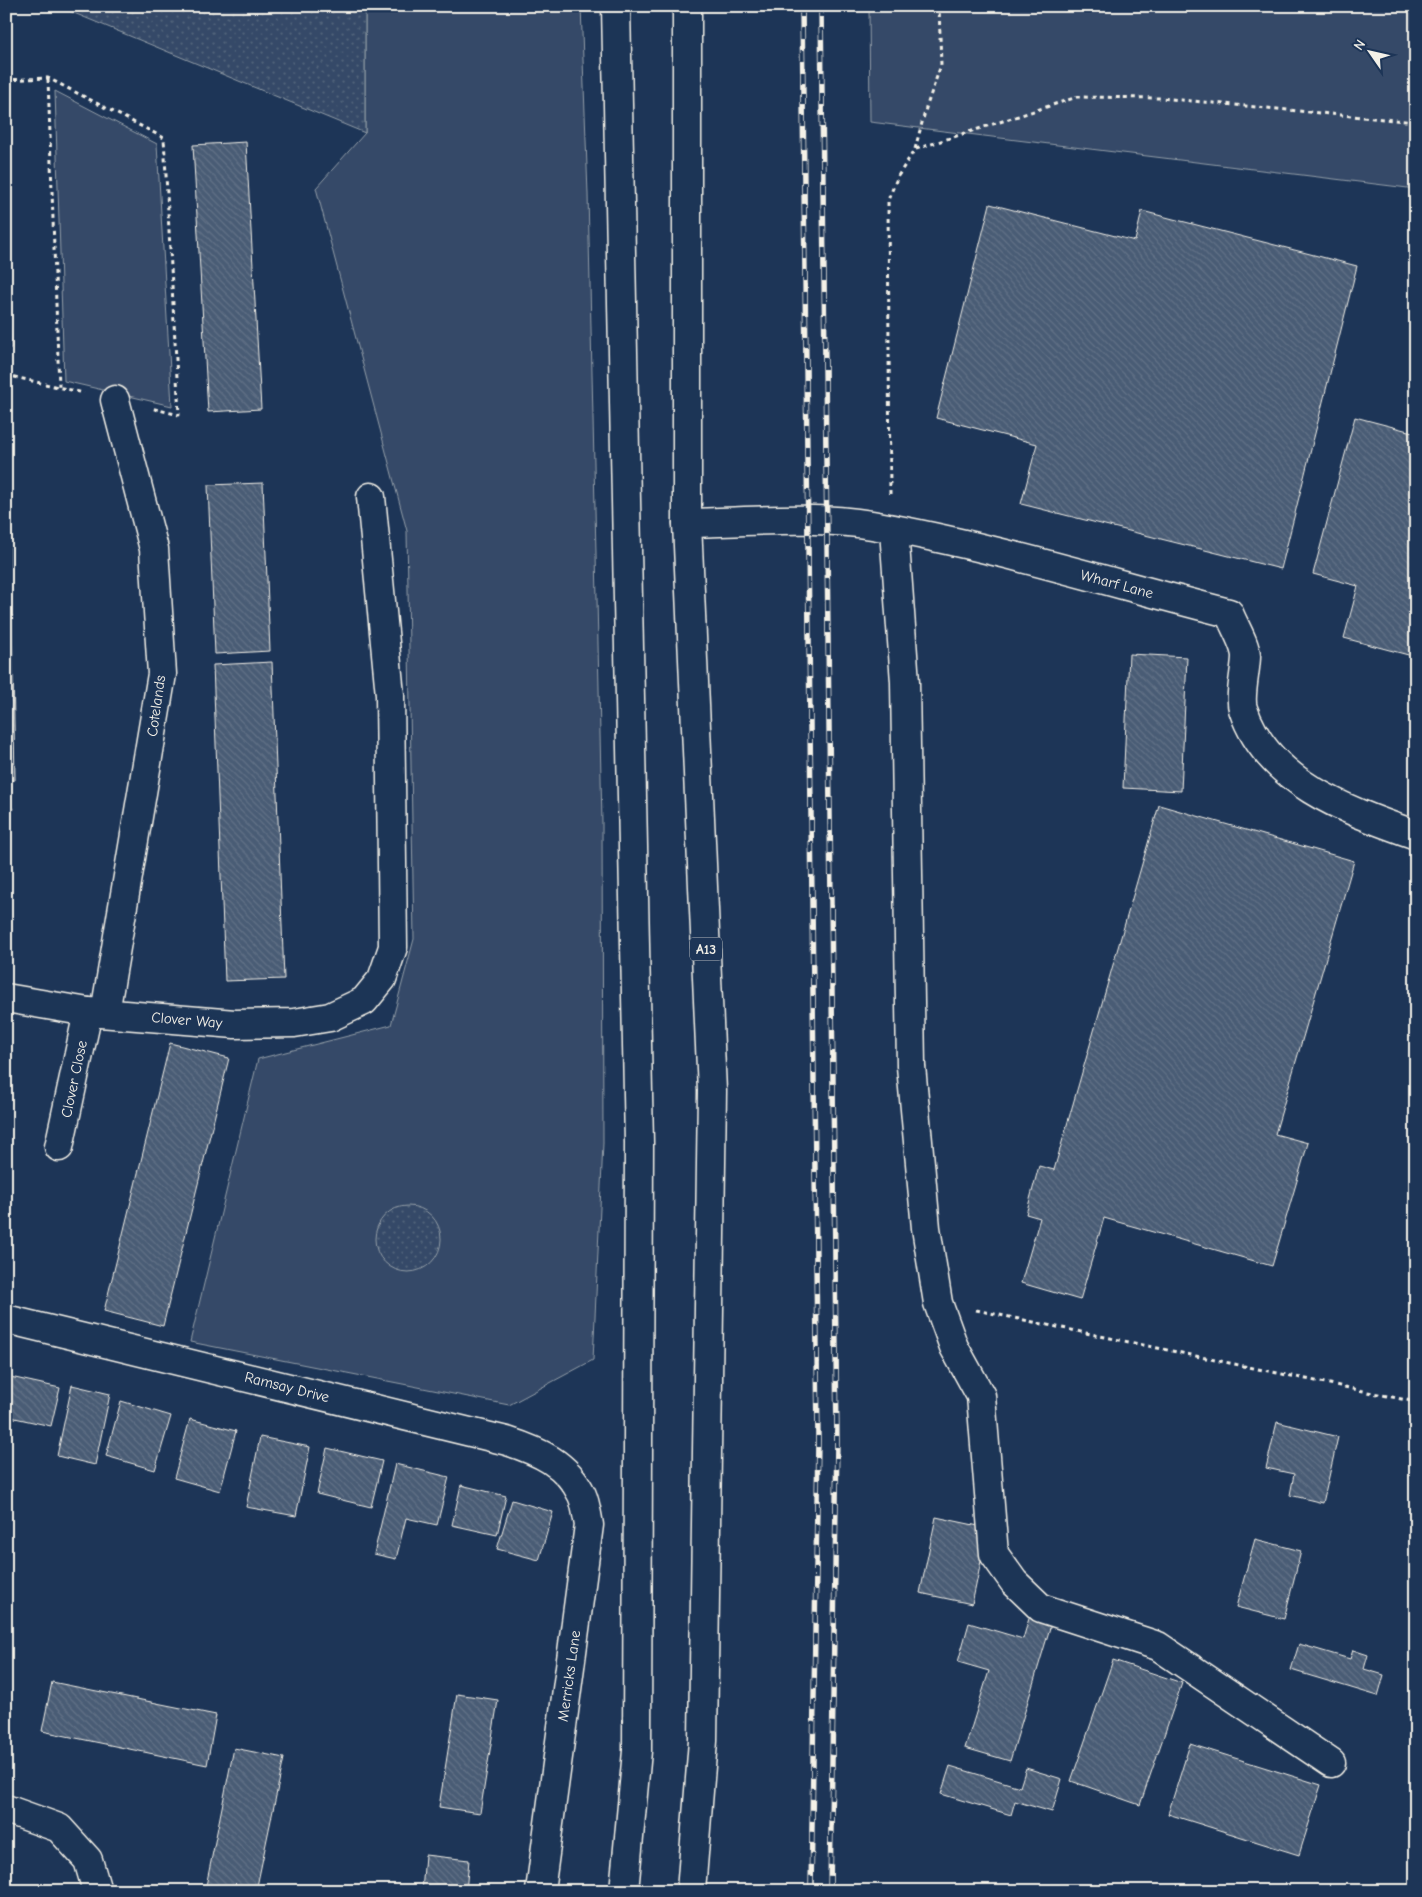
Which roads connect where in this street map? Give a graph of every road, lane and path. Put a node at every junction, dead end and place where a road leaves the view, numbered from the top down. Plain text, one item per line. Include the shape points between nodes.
1 (616, 6) edge
2 (686, 6) edge
3 (939, 6) edge
4 (48, 78) junction
5 (6, 80) edge
6 (1416, 122) edge
7 (915, 149) junction
8 (6, 375) edge
9 (59, 387) junction
10 (115, 400) junction
11 (371, 497) dead end
12 (687, 523) junction
13 (894, 530) junction
14 (1416, 835) edge
15 (6, 998) edge
16 (96, 1012) junction
17 (60, 1146) dead end
18 (938, 1303) junction
19 (6, 1319) edge
20 (1416, 1402) edge
21 (563, 1467) joint
22 (1331, 1763) dead end
23 (6, 1809) edge
24 (97, 1891) edge
25 (540, 1891) edge
26 (624, 1891) edge
27 (691, 1891) edge

1 - 26 main road via 639,1143 637,1751
2 - 12 main road, A13
3 - 7 path via 941,64
4 - 5 path
4 - 9 path
4 - 10 path via 164,138 180,415
6 - 7 path via 1160,98 1078,97
7 - 13 path via 888,200 890,487
8 - 9 path
9 - 10 path
10 - 16 main road, Cotelands via 154,549 162,674
11 - 16 main road, Clover Way via 390,695 393,947 382,979 364,1001 330,1017 294,1023 235,1024
12 - 13 main road, Wharf Lane via 809,520
12 - 27 main road, A13 via 712,1091 703,1741
13 - 14 main road, Wharf Lane via 975,547 1229,614 1246,653 1243,708 1262,747 1288,776 1331,801
13 - 18 main road via 905,682 911,1066 926,1228
15 - 16 main road, Clover Way
16 - 17 main road, Clover Close
18 - 20 path
18 - 22 main road via 954,1347 981,1396 994,1554 1014,1582 1041,1608 1158,1646
19 - 21 main road, Ramsay Drive via 507,1441 536,1450
21 - 25 main road, Merricks Lane via 582,1495 589,1525
23 - 24 main road via 59,1828 88,1860

